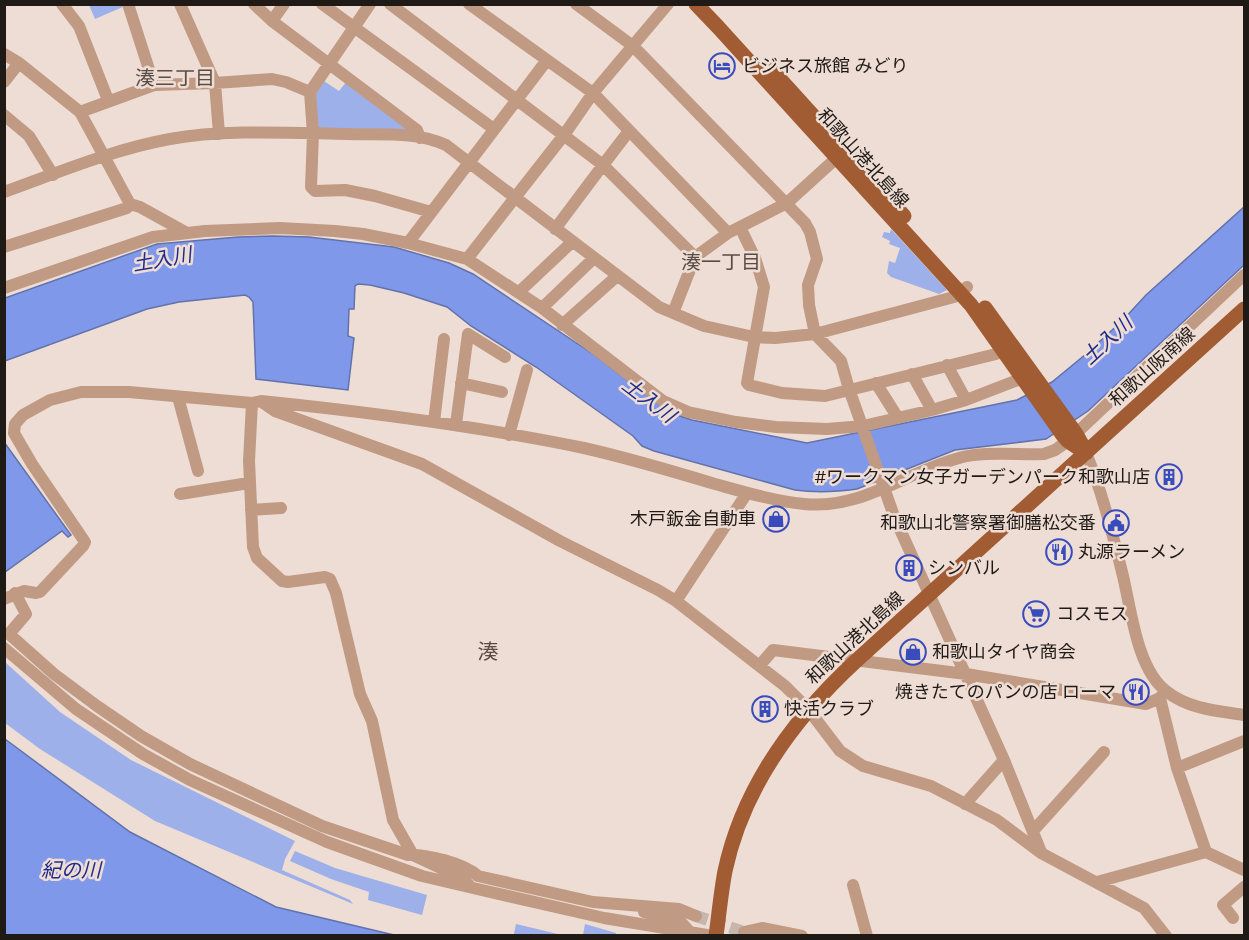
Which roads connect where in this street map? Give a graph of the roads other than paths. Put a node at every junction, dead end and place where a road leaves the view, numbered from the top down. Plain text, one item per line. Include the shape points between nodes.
1 (62, 4) edge
2 (128, 4) edge
3 (180, 4) edge
4 (254, 4) edge
5 (284, 4) edge
6 (322, 4) edge
7 (370, 4) edge
8 (390, 4) edge
9 (469, 4) edge
10 (576, 4) edge
11 (668, 4) edge
12 (696, 4) edge
13 (711, 4) edge
14 (272, 21) junction
15 (354, 28) junction
16 (633, 46) junction
17 (4, 54) edge
18 (547, 60) junction
19 (19, 63) junction
20 (331, 63) junction
21 (4, 82) edge
22 (215, 83) junction
23 (154, 85) junction
24 (310, 92) junction
25 (593, 93) junction
26 (517, 99) junction
27 (108, 100) junction
28 (80, 112) junction
29 (4, 115) edge
30 (494, 129) junction
31 (629, 130) junction
32 (219, 134) junction
33 (313, 134) junction
34 (564, 135) junction
35 (420, 138) junction
36 (841, 154) junction
37 (104, 158) junction
38 (469, 163) junction
39 (603, 165) junction
40 (53, 175) junction
41 (4, 192) edge
42 (515, 197) junction
43 (787, 203) junction
44 (130, 204) junction
45 (431, 212) junction
46 (555, 229) junction
47 (734, 230) junction
48 (187, 233) junction
49 (572, 242) junction
50 (408, 243) junction
51 (4, 247) edge
52 (695, 257) junction
53 (467, 259) junction
54 (593, 259) junction
55 (1245, 275) edge
56 (616, 276) junction
57 (4, 288) edge
58 (964, 290) junction
59 (519, 292) junction
60 (542, 308) junction
61 (1245, 309) edge
62 (673, 313) junction
63 (562, 325) junction
64 (815, 334) junction
65 (754, 337) junction
66 (444, 339) dead end
67 (1003, 350) junction
68 (505, 357) dead end
69 (947, 365) junction
70 (527, 370) dead end
71 (912, 374) junction
72 (1030, 382) junction
73 (461, 383) junction
74 (876, 383) junction
75 (849, 389) junction
76 (502, 392) dead end
77 (178, 397) junction
78 (966, 400) junction
79 (256, 402) junction
80 (932, 410) junction
81 (898, 418) junction
82 (434, 422) junction
83 (456, 424) junction
84 (863, 428) junction
85 (1069, 434) junction
86 (509, 435) junction
87 (1086, 453) junction
88 (198, 471) dead end
89 (249, 483) junction
90 (883, 486) junction
91 (747, 493) junction
92 (180, 494) dead end
93 (281, 508) dead end
94 (251, 510) junction
95 (931, 594) junction
96 (10, 596) edge
97 (676, 601) junction
98 (4, 648) edge
99 (857, 660) junction
100 (760, 665) junction
101 (966, 674) junction
102 (1162, 695) junction
103 (808, 709) junction
104 (1245, 715) edge
105 (1245, 741) edge
106 (1104, 752) dead end
107 (1004, 760) junction
108 (1177, 768) junction
109 (965, 804) junction
110 (1032, 831) junction
111 (1206, 852) junction
112 (1041, 853) junction
113 (413, 855) junction
114 (1245, 870) edge
115 (1097, 882) junction
116 (853, 885) dead end
117 (1245, 887) edge
118 (473, 888) junction
119 (626, 906) junction
120 (696, 916) tunnel mouth
121 (1233, 918) dead end
122 (689, 931) junction
123 (744, 932) dead end
124 (715, 936) edge
125 (758, 936) edge
126 (767, 936) edge
127 (802, 936) edge
128 (867, 936) edge
129 (1166, 936) edge

1 - 27 street via 79,26
2 - 23 street
3 - 22 street
4 - 14 street
5 - 14 street
6 - 15 street
7 - 15 street
8 - 26 street
9 - 18 street
10 - 16 street
11 - 16 street
12 - 36 main road, 和歌山港北島線
13 - 36 main road, 和歌山港北島線
14 - 20 street
15 - 20 street
15 - 30 street
16 - 25 street
16 - 43 street
17 - 19 street
18 - 25 street
18 - 26 street
19 - 21 street
19 - 28 street
20 - 24 street
20 - 35 street via 417,129
22 - 23 street
22 - 24 street via 272,79
22 - 32 street
23 - 27 street
24 - 33 street
25 - 31 street
25 - 34 street
26 - 30 street
26 - 34 street
27 - 28 street
28 - 37 street
29 - 40 street via 29,136
30 - 38 street
31 - 39 street
31 - 47 street
32 - 33 street
32 - 37 street via 169,139
33 - 35 street
33 - 45 street via 311,187 315,191 345,190
34 - 39 street
34 - 42 street
35 - 38 street via 446,145
36 - 43 street
36 - 58 main road, 和歌山港北島線
37 - 40 street
37 - 44 street
38 - 42 street
38 - 45 street
39 - 46 street
39 - 52 street
40 - 41 street
42 - 46 street
42 - 53 street
43 - 47 street
43 - 64 street via 810,232 817,259 808,285
44 - 48 street
44 - 51 street
45 - 50 street
46 - 49 street
47 - 52 street
47 - 65 street via 755,258 765,287
48 - 50 street via 280,228 363,234
48 - 57 street via 153,237
49 - 54 street
49 - 59 street
50 - 53 street
52 - 62 street
53 - 59 street
54 - 56 street
54 - 60 street
55 - 85 street
56 - 62 street
56 - 63 street
58 - 64 street via 954,297
58 - 67 main road, 和歌山港北島線
58 - 72 main road, 和歌山港北島線 via 1005,334
59 - 60 street
60 - 63 street
61 - 87 main road, 和歌山阪南線
62 - 65 street via 704,326
63 - 84 street via 663,401 688,412 776,427
64 - 65 street
64 - 75 street via 841,362
65 - 75 street via 749,385 808,396
66 - 82 street
67 - 69 street
67 - 72 main road, 和歌山港北島線
68 - 73 street via 468,334
69 - 71 street
69 - 78 street
70 - 86 street
71 - 74 street
71 - 80 street
72 - 78 street
72 - 85 main road, 和歌山港北島線
73 - 76 street
73 - 83 street
74 - 75 street
74 - 81 street
75 - 84 street
77 - 79 street
77 - 88 street
77 - 96 street via 81,392 50,400 15,424 14,432 32,464 85,542 40,592
78 - 80 street
79 - 82 street
79 - 89 street
79 - 97 street via 422,464
80 - 81 street
81 - 84 street
82 - 83 street
83 - 86 street
84 - 90 street
85 - 87 main road, 和歌山港北島線
85 - 90 street via 1055,450 1044,454 955,458
86 - 91 street via 585,448
87 - 95 main road, 和歌山港北島線
87 - 102 street via 1143,658
89 - 92 street
89 - 94 street
90 - 91 street via 861,497 822,505
90 - 95 street
91 - 97 street
93 - 94 street
94 - 113 street via 252,548 265,566 288,582 325,577 333,585 360,694 372,721 393,820
95 - 99 main road, 和歌山港北島線
95 - 101 street
96 - 113 street via 26,614 9,634 54,674 141,736 190,764 322,826
97 - 100 street
98 - 118 street via 106,730 190,780 369,858
99 - 100 street via 774,650
99 - 101 street
99 - 103 main road, 和歌山港北島線
100 - 103 street
101 - 102 street via 1146,704
101 - 107 street
102 - 104 street via 1207,710
102 - 108 street
103 - 109 street via 840,751 863,766 931,786
103 - 124 main road, 和歌山港北島線 via 757,784 737,829 725,872
105 - 108 street
106 - 110 street
107 - 109 street
107 - 110 street
108 - 111 street
109 - 112 street via 997,820
110 - 112 street
111 - 114 street
111 - 115 street
112 - 115 street
113 - 118 street via 462,878
113 - 119 street via 470,868 478,876 522,887
115 - 129 street via 1144,908
116 - 128 street
117 - 121 street via 1223,905
118 - 122 street via 604,918
119 - 120 street via 679,909
119 - 122 street via 680,921
122 - 124 street
123 - 127 street via 762,928
125 - 126 street

